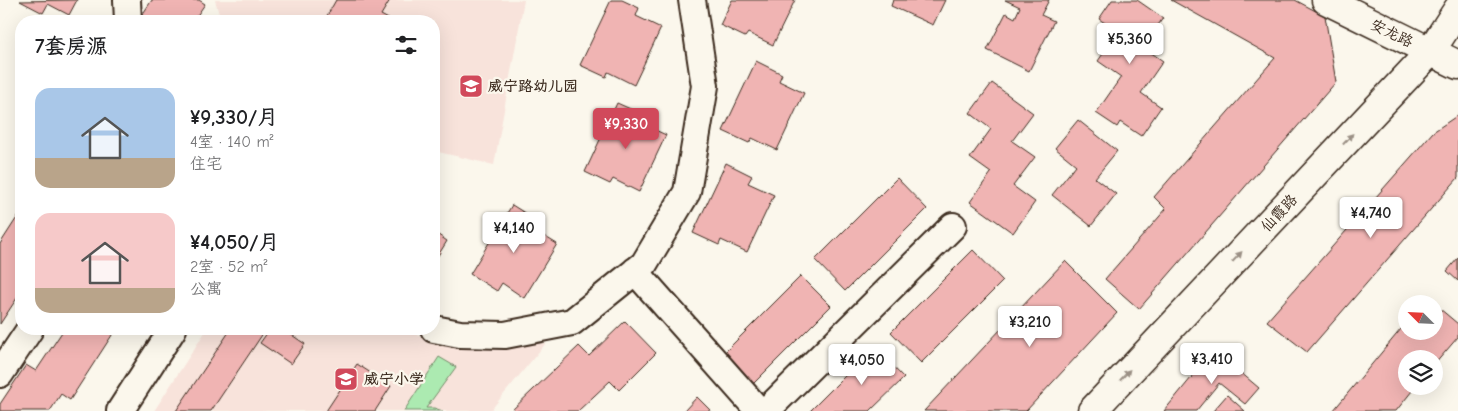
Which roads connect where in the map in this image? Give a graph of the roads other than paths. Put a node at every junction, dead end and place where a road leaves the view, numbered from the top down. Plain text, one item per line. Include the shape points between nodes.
1 (127, 0) edge
2 (692, 0) edge
3 (1326, 0) edge
4 (1458, 9) edge
5 (128, 15) edge
6 (1430, 52) junction
7 (1458, 65) edge
8 (953, 226) dead end
9 (636, 271) junction
10 (440, 330) edge
11 (26, 335) edge
12 (169, 335) edge
13 (0, 374) edge
14 (120, 411) edge
15 (759, 411) edge
16 (766, 411) edge
17 (1092, 411) edge

1 - 5 street
2 - 9 street via 705,86 687,192 644,264
3 - 6 main road, 安龙路
4 - 6 main road, 仙霞路
6 - 7 main road, 安龙路
17 -> 6 main road, 仙霞路
8 - 16 street
9 - 10 street via 572,322 505,335
9 - 15 street
11 - 13 street
12 - 14 street

